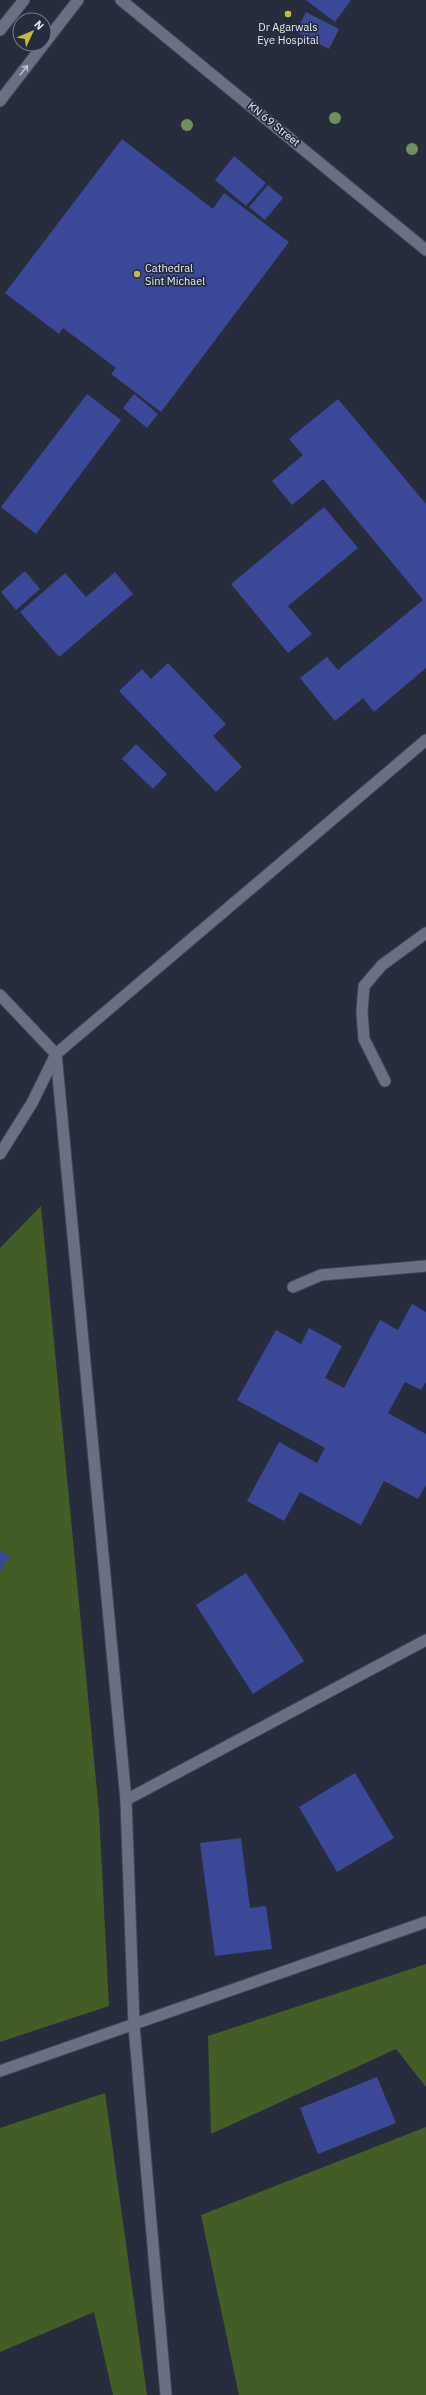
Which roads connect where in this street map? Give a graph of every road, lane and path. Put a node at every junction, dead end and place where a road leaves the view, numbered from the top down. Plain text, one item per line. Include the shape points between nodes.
1 (24, 0) edge
2 (78, 0) edge
3 (122, 0) edge
4 (0, 30) edge
5 (0, 101) edge
6 (426, 250) edge
7 (426, 740) edge
8 (426, 933) edge
9 (0, 995) edge
10 (56, 1054) junction
11 (385, 1081) dead end
12 (0, 1154) edge
13 (426, 1266) edge
14 (293, 1287) dead end
15 (426, 1640) edge
16 (126, 1800) junction
17 (426, 1922) edge
18 (134, 2026) junction
19 (0, 2071) edge
20 (166, 2395) edge

1 - 4 street
5 -> 2 street
3 - 6 street, KN 69 Street
7 - 10 street
8 - 11 street via 382,965 364,986 364,1039
9 - 10 street
10 - 12 street via 32,1103
10 - 16 street
13 - 14 street via 320,1275
15 - 16 street
16 - 18 street
17 - 18 street
18 - 19 street
18 - 20 street

